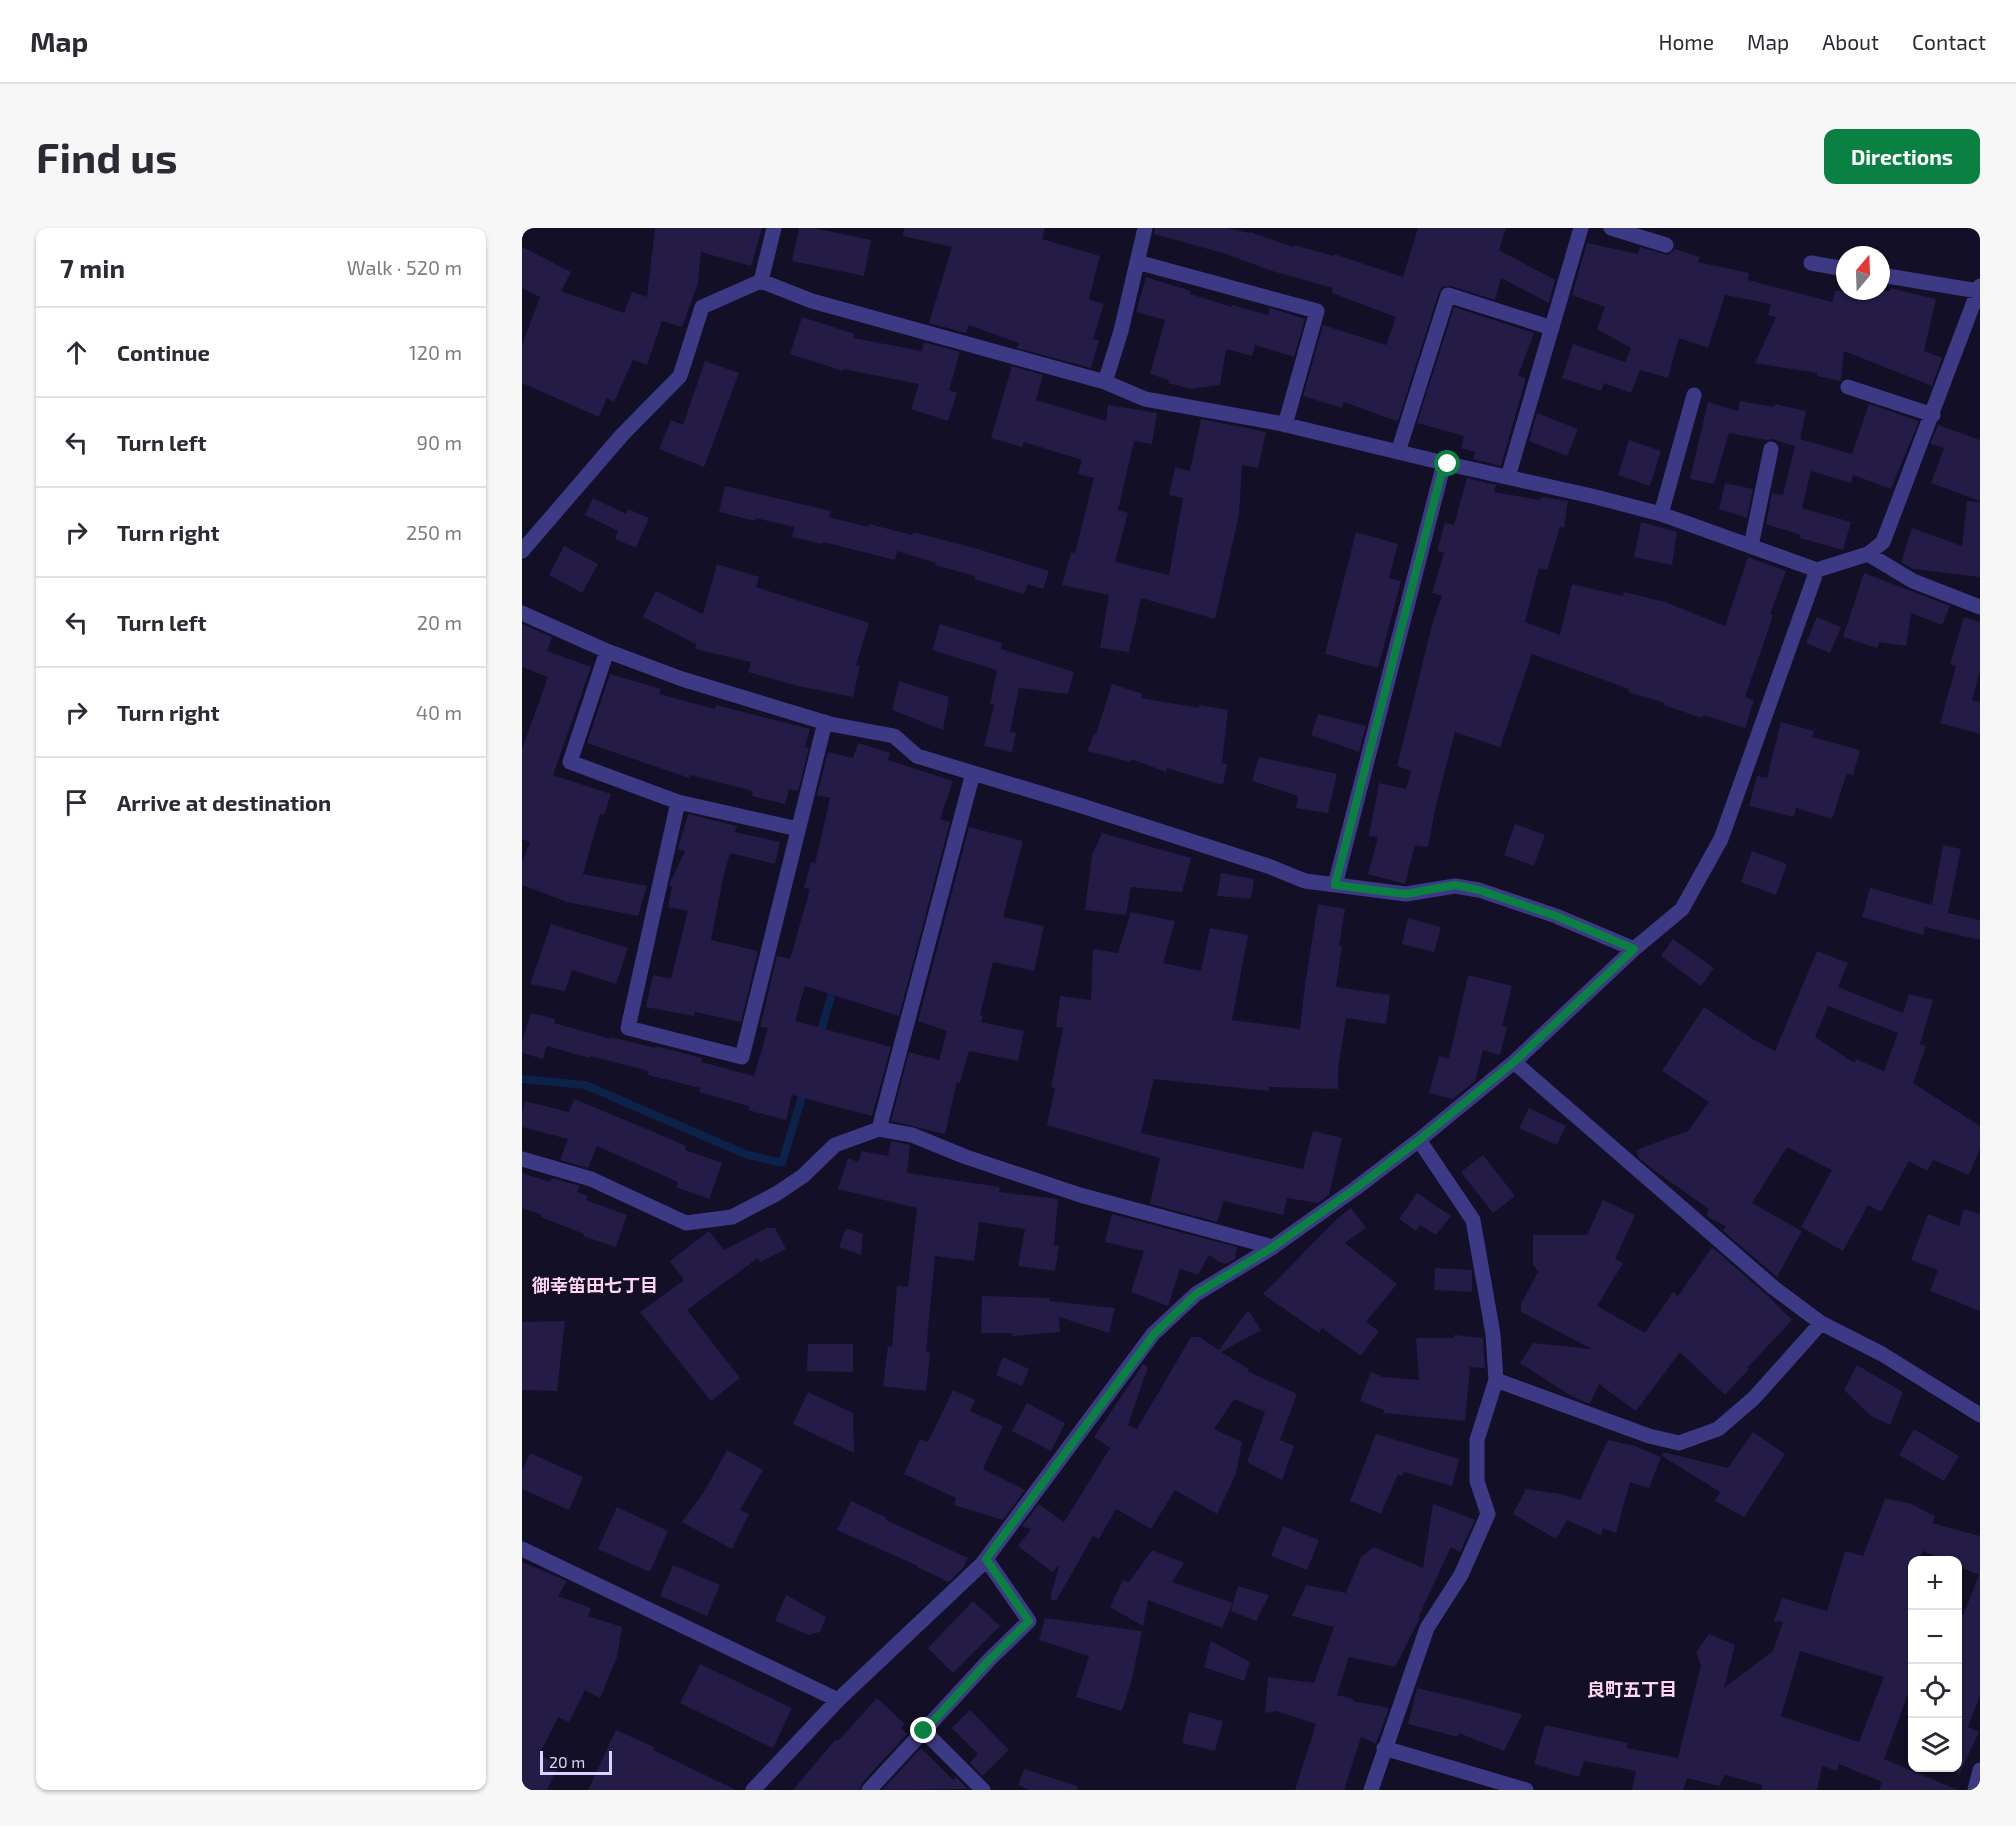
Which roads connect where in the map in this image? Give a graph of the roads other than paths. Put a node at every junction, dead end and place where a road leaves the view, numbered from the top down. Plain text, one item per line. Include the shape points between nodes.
1 (774, 228) edge
2 (1145, 228) edge
3 (1581, 228) edge
4 (1611, 228) edge
5 (1666, 245) dead end
6 (1137, 262) junction
7 (1811, 263) dead end
8 (1836, 267) edge
9 (1890, 275) edge
10 (761, 281) junction
11 (1979, 289) edge
12 (1552, 328) junction
13 (1105, 382) junction
14 (1848, 387) dead end
15 (1694, 395) dead end
16 (1933, 415) junction
17 (1285, 424) junction
18 (1771, 449) dead end
19 (1398, 452) junction
20 (1444, 463) junction
21 (1508, 477) junction
22 (1660, 514) junction
23 (1751, 546) junction
24 (522, 551) edge
25 (1868, 554) junction
26 (1817, 570) junction
27 (1980, 607) edge
28 (522, 613) edge
29 (607, 651) junction
30 (825, 722) junction
31 (973, 773) junction
32 (678, 802) junction
33 (798, 829) junction
34 (1335, 885) junction
35 (1634, 949) junction
36 (1514, 1062) junction
37 (879, 1129) junction
38 (1419, 1140) junction
39 (522, 1160) edge
40 (1273, 1247) junction
41 (1821, 1323) junction
42 (1496, 1380) junction
43 (1980, 1415) edge
44 (522, 1549) edge
45 (986, 1559) junction
46 (838, 1700) junction
47 (924, 1731) junction
48 (1384, 1748) junction
49 (1980, 1770) edge
50 (753, 1790) edge
51 (869, 1790) edge
52 (984, 1790) edge
53 (1371, 1790) edge
54 (1526, 1790) edge
55 (1975, 1790) edge

1 - 10 street
2 - 6 street
3 - 12 street
4 - 5 street
6 - 13 street
6 - 17 street via 1317,311
7 - 8 street
9 - 11 street
10 - 13 street via 812,301
10 - 24 street via 702,307 680,376 622,435
11 - 16 street
12 - 19 street via 1448,295
12 - 21 street
13 - 17 street via 1145,399
14 - 16 street
15 - 22 street
16 - 25 street via 1883,542
17 - 19 street
18 - 23 street
19 - 20 street
20 - 21 street
20 - 34 street
21 - 22 street
22 - 23 street
23 - 26 street
25 - 26 street
25 - 27 street via 1913,581
26 - 35 street via 1721,839 1682,909
28 - 29 street
29 - 30 street via 682,679
29 - 32 street via 570,762
30 - 31 street via 894,736 917,756
30 - 33 street
31 - 34 street via 1079,804 1305,881
31 - 37 street
32 - 33 street
32 - 33 street via 628,1028 742,1057
34 - 35 street via 1406,894 1455,885 1479,890 1556,916
35 - 36 street
36 - 38 street
36 - 41 street via 1766,1281
37 - 39 street via 836,1145 803,1176 732,1217 686,1223 591,1179
37 - 40 street via 912,1135 1080,1195
38 - 40 street
38 - 42 street via 1473,1220 1493,1334
40 - 45 street via 1196,1294 1154,1334
41 - 42 street via 1754,1398 1718,1429 1679,1443 1649,1436
41 - 43 street via 1882,1354
42 - 48 street via 1477,1440 1477,1481 1488,1514 1461,1575 1427,1628
44 - 46 street
45 - 46 street
45 - 47 street via 1029,1621
46 - 50 street
47 - 51 street
47 - 52 street
48 - 53 street
48 - 54 street
49 - 55 street

